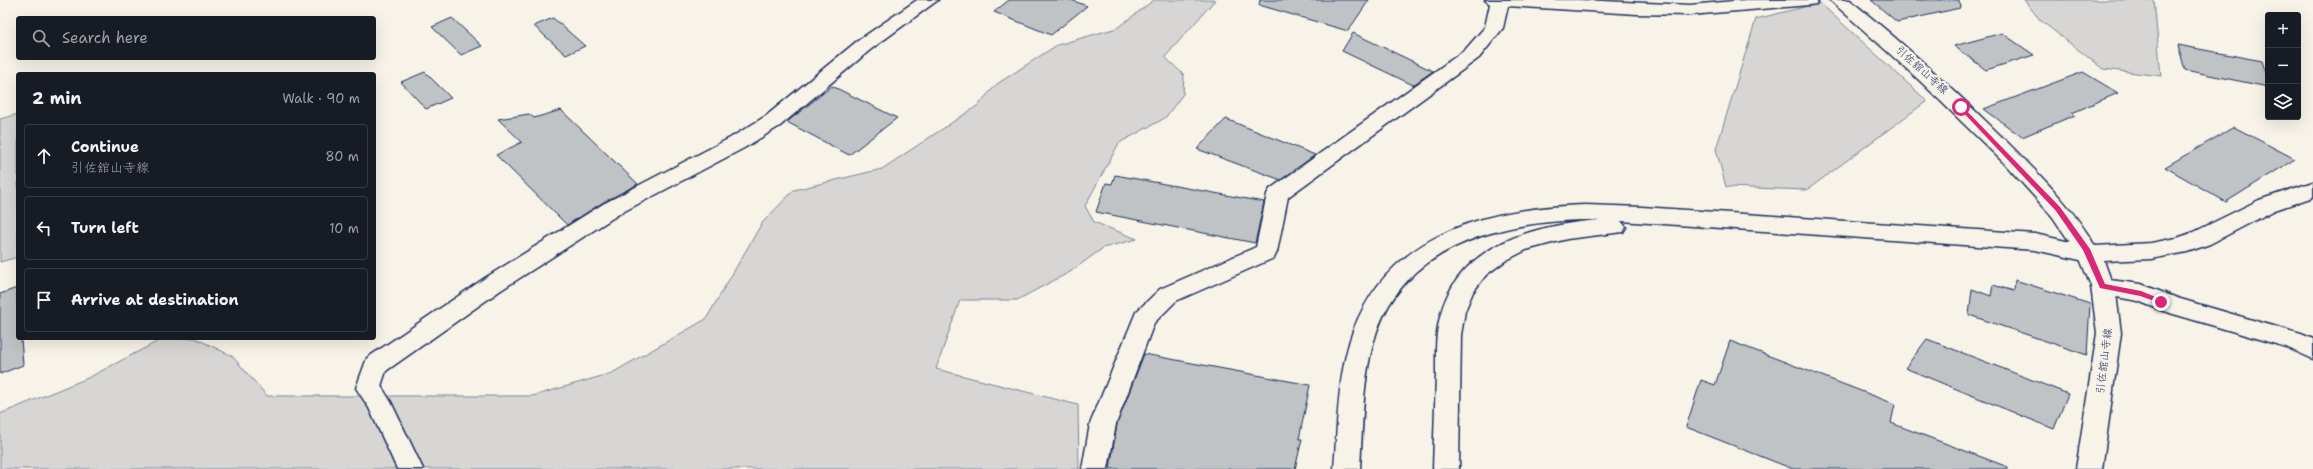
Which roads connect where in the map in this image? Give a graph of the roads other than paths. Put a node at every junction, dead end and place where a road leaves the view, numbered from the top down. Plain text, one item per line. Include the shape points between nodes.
1 (929, 0) edge
2 (1497, 0) edge
3 (1810, 0) edge
4 (1839, 0) edge
5 (2313, 189) edge
6 (2088, 254) junction
7 (2102, 286) junction
8 (2313, 350) edge
9 (410, 469) edge
10 (1095, 469) edge
11 (1347, 469) edge
12 (1446, 469) edge
13 (2089, 469) edge

1 - 9 main road via 863,46 773,121 611,210 493,284 376,365 368,388 379,402
2 - 3 main road via 1690,10
2 - 10 main road via 1494,28 1472,54 1278,194 1266,252 1168,295 1144,318 1103,424
4 - 6 main road, 引佐舘山寺線 via 1905,54 1961,107 2058,209
5 - 6 main road via 2267,205 2202,238 2179,246 2151,251
6 - 7 main road, 引佐舘山寺線
6 - 11 main road via 2035,242 1641,215 1527,216 1479,228 1436,246 1417,259 1386,290 1375,308 1365,327 1359,348
6 - 12 main road via 2043,257 1615,227 1567,231 1526,241 1493,258 1480,269 1459,295 1453,310 1448,344
7 - 8 main road via 2141,294 2171,306 2292,340
7 - 13 main road, 引佐舘山寺線 via 2108,312 2109,333

